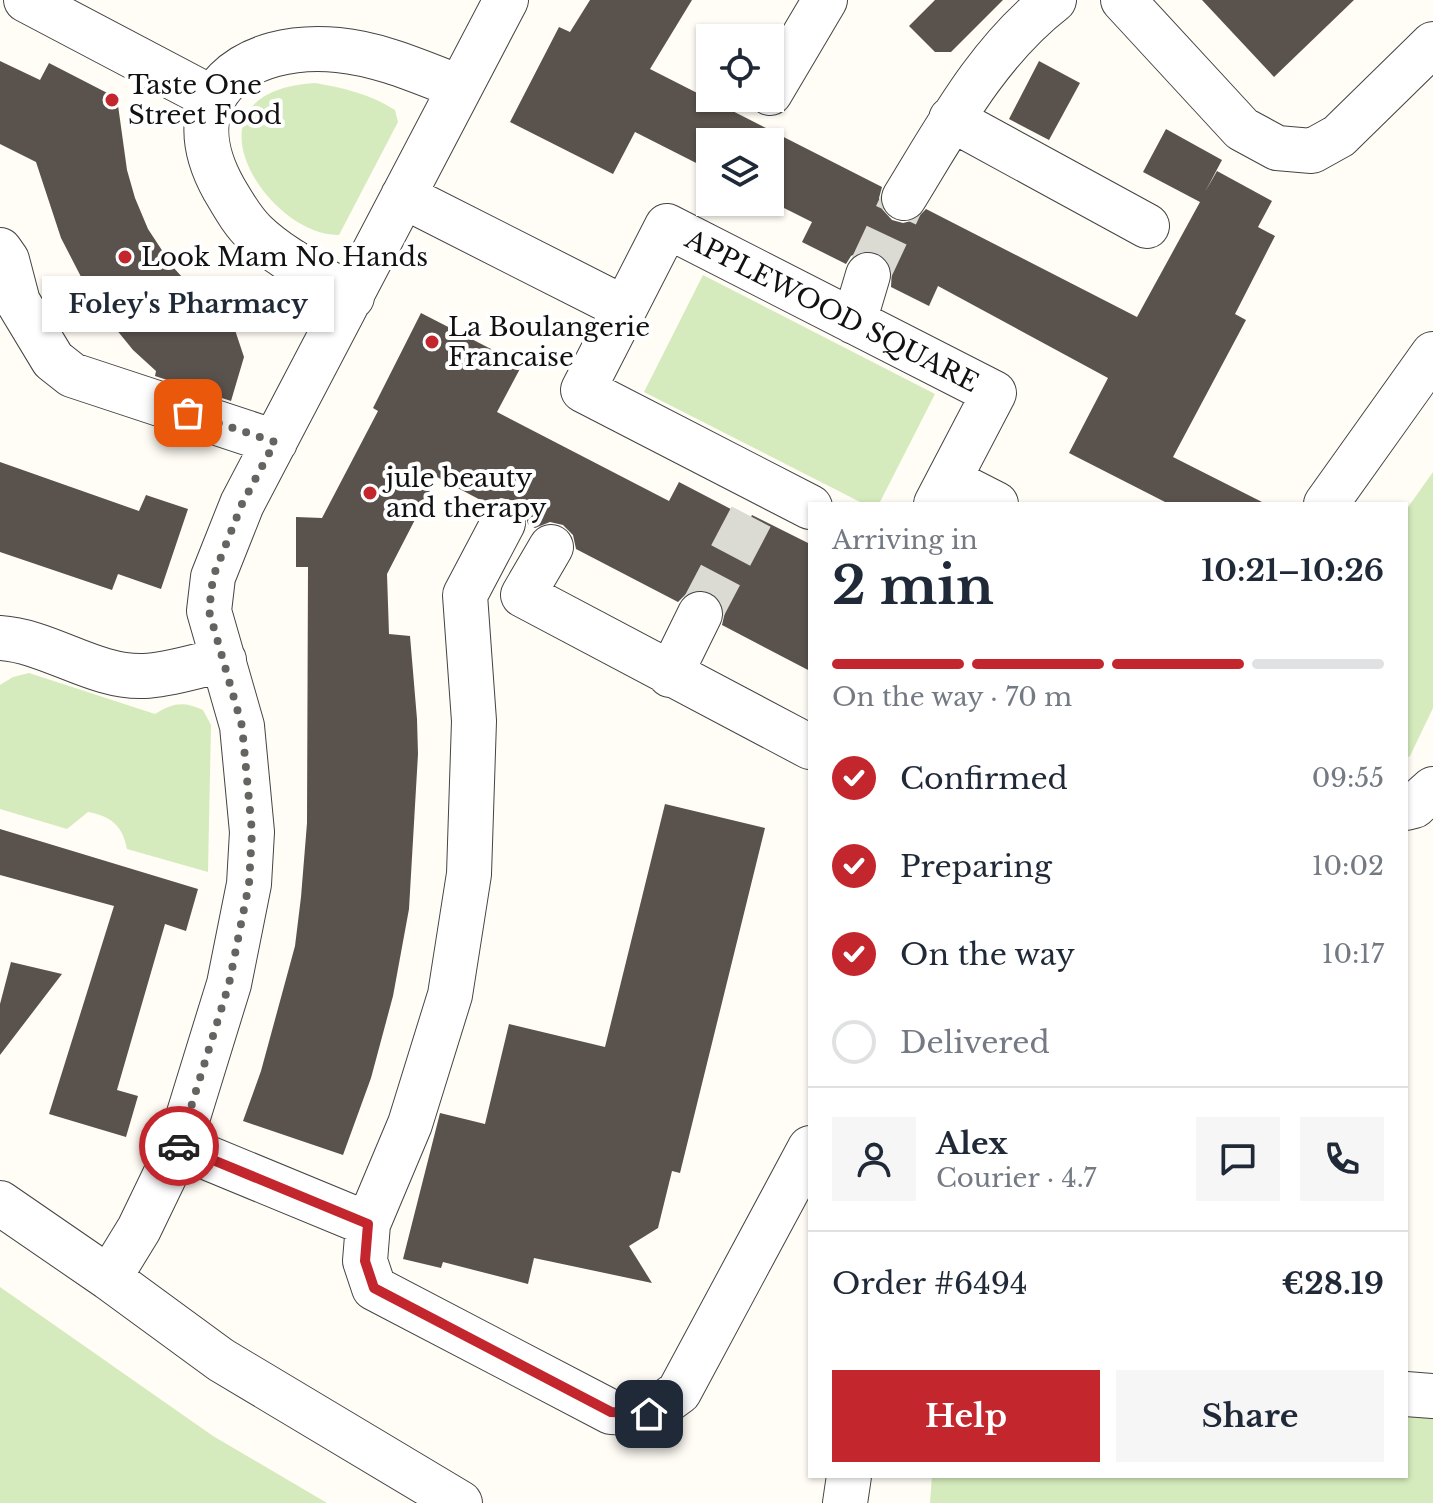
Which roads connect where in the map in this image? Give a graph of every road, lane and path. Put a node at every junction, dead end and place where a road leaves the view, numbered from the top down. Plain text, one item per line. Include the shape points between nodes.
1 (26, 0) edge
2 (506, 0) edge
3 (825, 0) edge
4 (1123, 0) edge
5 (1036, 5) edge
6 (1433, 44) edge
7 (784, 69) edge
8 (459, 87) junction
9 (212, 98) junction
10 (951, 119) junction
11 (403, 196) junction
12 (904, 198) tunnel mouth
13 (1147, 226) dead end
14 (0, 250) edge
15 (868, 275) tunnel mouth
16 (352, 297) junction
17 (624, 308) junction
18 (854, 322) junction
19 (1433, 354) edge
20 (275, 442) junction
21 (943, 492) edge
22 (987, 502) edge
23 (1327, 502) edge
24 (808, 507) edge
25 (503, 523) dead end
26 (551, 547) dead end
27 (700, 614) tunnel mouth
28 (0, 638) edge
29 (224, 660) junction
30 (670, 675) junction
31 (808, 746) edge
32 (1433, 789) edge
33 (1408, 808) edge
34 (179, 1146) junction
35 (808, 1152) edge
36 (0, 1203) edge
37 (368, 1224) junction
38 (109, 1278) junction
39 (1408, 1394) edge
40 (1433, 1396) edge
41 (849, 1478) edge
42 (460, 1503) edge
43 (845, 1503) edge

1 - 9 street
2 - 8 street
3 - 7 street
4 - 6 street via 1242,129 1277,148 1312,151 1339,136
5 - 10 street
8 - 9 street via 382,58 336,49 288,52 245,65
8 - 11 street
9 - 16 street via 205,137 212,168 235,208 255,233
10 - 12 street
10 - 13 street
11 - 16 street
11 - 17 street
14 - 20 street via 18,302 53,360 72,375
15 - 18 street
16 - 20 street
17 - 18 street, APPLEWOOD SQUARE via 667,226
17 - 24 street, APPLEWOOD SQUARE via 583,390 760,500
18 - 21 street, APPLEWOOD SQUARE via 994,393
19 - 23 street
20 - 29 street via 242,504 213,577 209,611
21 - 22 street, APPLEWOOD SQUARE
25 - 37 street via 465,595 474,721 470,859 450,995 410,1124
26 - 30 street via 523,595
27 - 30 street
28 - 29 street via 21,639 106,669 143,676
29 - 34 street via 242,726 252,832 249,884 229,984
30 - 31 street
32 - 33 street
34 - 37 street
34 - 38 street
35 - 37 street via 679,1392 649,1414 611,1412 374,1288 365,1261
36 - 38 street
38 - 42 street via 221,1360
39 - 40 street
41 - 43 street

